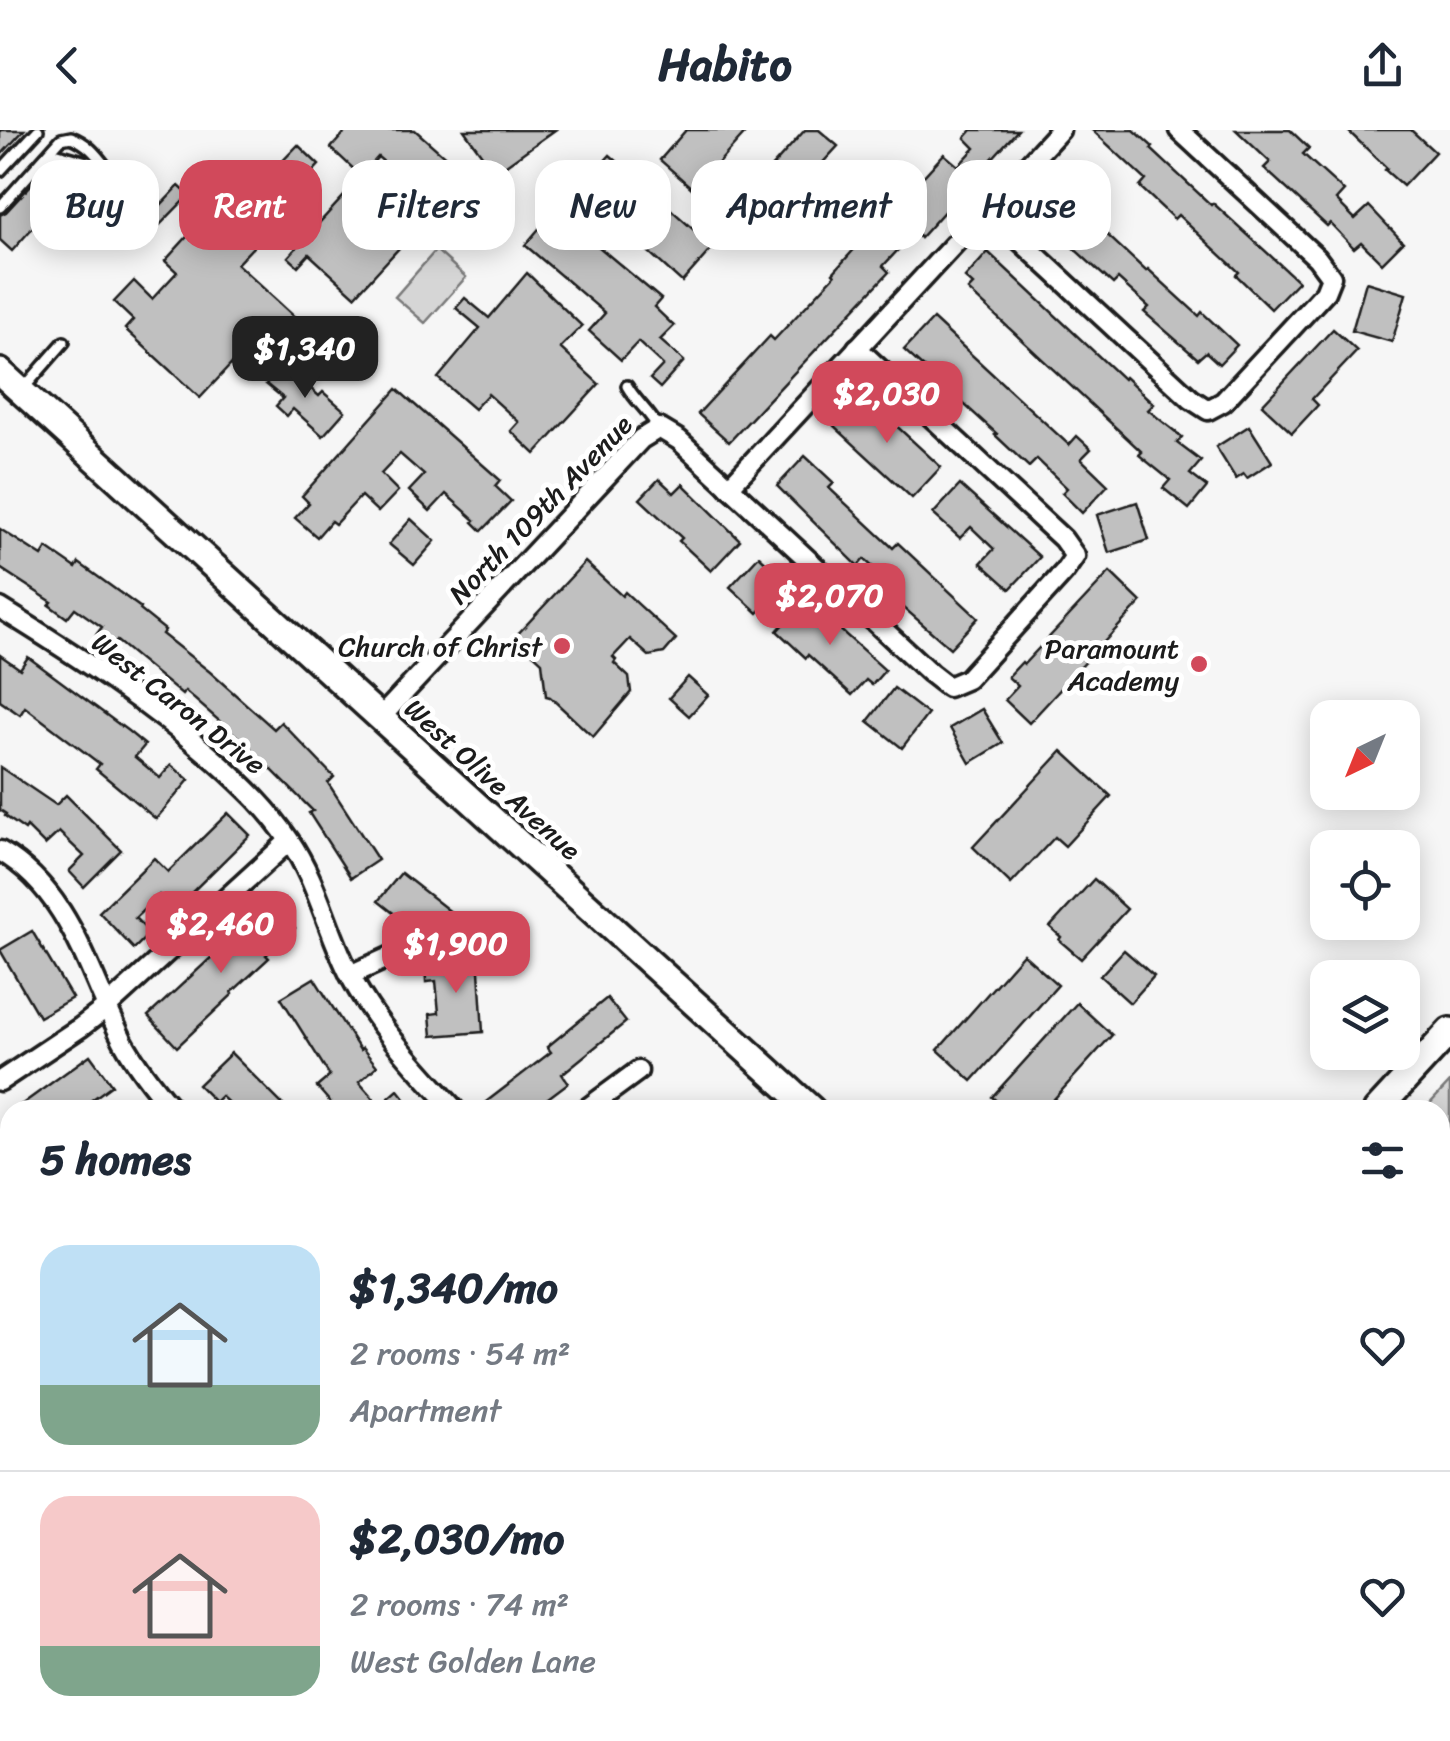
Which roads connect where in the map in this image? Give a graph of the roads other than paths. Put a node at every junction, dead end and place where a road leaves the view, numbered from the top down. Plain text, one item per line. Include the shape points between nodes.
1 (38, 130) edge
2 (1060, 130) edge
3 (1179, 130) edge
4 (49, 154) junction
5 (79, 160) edge
6 (102, 160) edge
7 (1032, 160) edge
8 (0, 171) edge
9 (0, 207) edge
10 (949, 250) edge
11 (1029, 250) edge
12 (64, 342) dead end
13 (857, 348) junction
14 (0, 372) edge
15 (628, 386) dead end
16 (22, 392) junction
17 (659, 428) junction
18 (729, 487) junction
19 (0, 608) edge
20 (380, 718) junction
21 (290, 840) junction
22 (0, 851) edge
23 (394, 955) dead end
24 (350, 975) junction
25 (107, 1007) junction
26 (1450, 1031) edge
27 (638, 1071) dead end
28 (0, 1080) edge
29 (165, 1100) edge
30 (446, 1100) edge
31 (599, 1100) edge
32 (801, 1100) edge
33 (1386, 1100) edge

1 - 8 lane
2 - 7 street
3 - 11 street via 1330,276 1325,292 1223,402 1208,410 1191,399
4 - 5 lane
4 - 6 lane via 70,137
4 - 9 lane
10 - 13 street
12 - 16 lane
13 - 18 street
13 - 18 street via 1074,556 968,679 948,687 930,673
14 - 16 main road, West Olive Avenue
15 - 17 lane
16 - 20 main road, West Olive Avenue
17 - 18 street
17 - 20 street, North 109th Avenue via 641,439
19 - 21 street, West Caron Drive via 194,742 263,805
20 - 32 main road, West Olive Avenue
21 - 24 street, West Caron Drive
21 - 25 street
22 - 25 street via 38,879 59,906
23 - 24 street
24 - 30 street, West Caron Drive via 394,1041
25 - 28 street
25 - 29 street
26 - 33 main road
27 - 31 street

